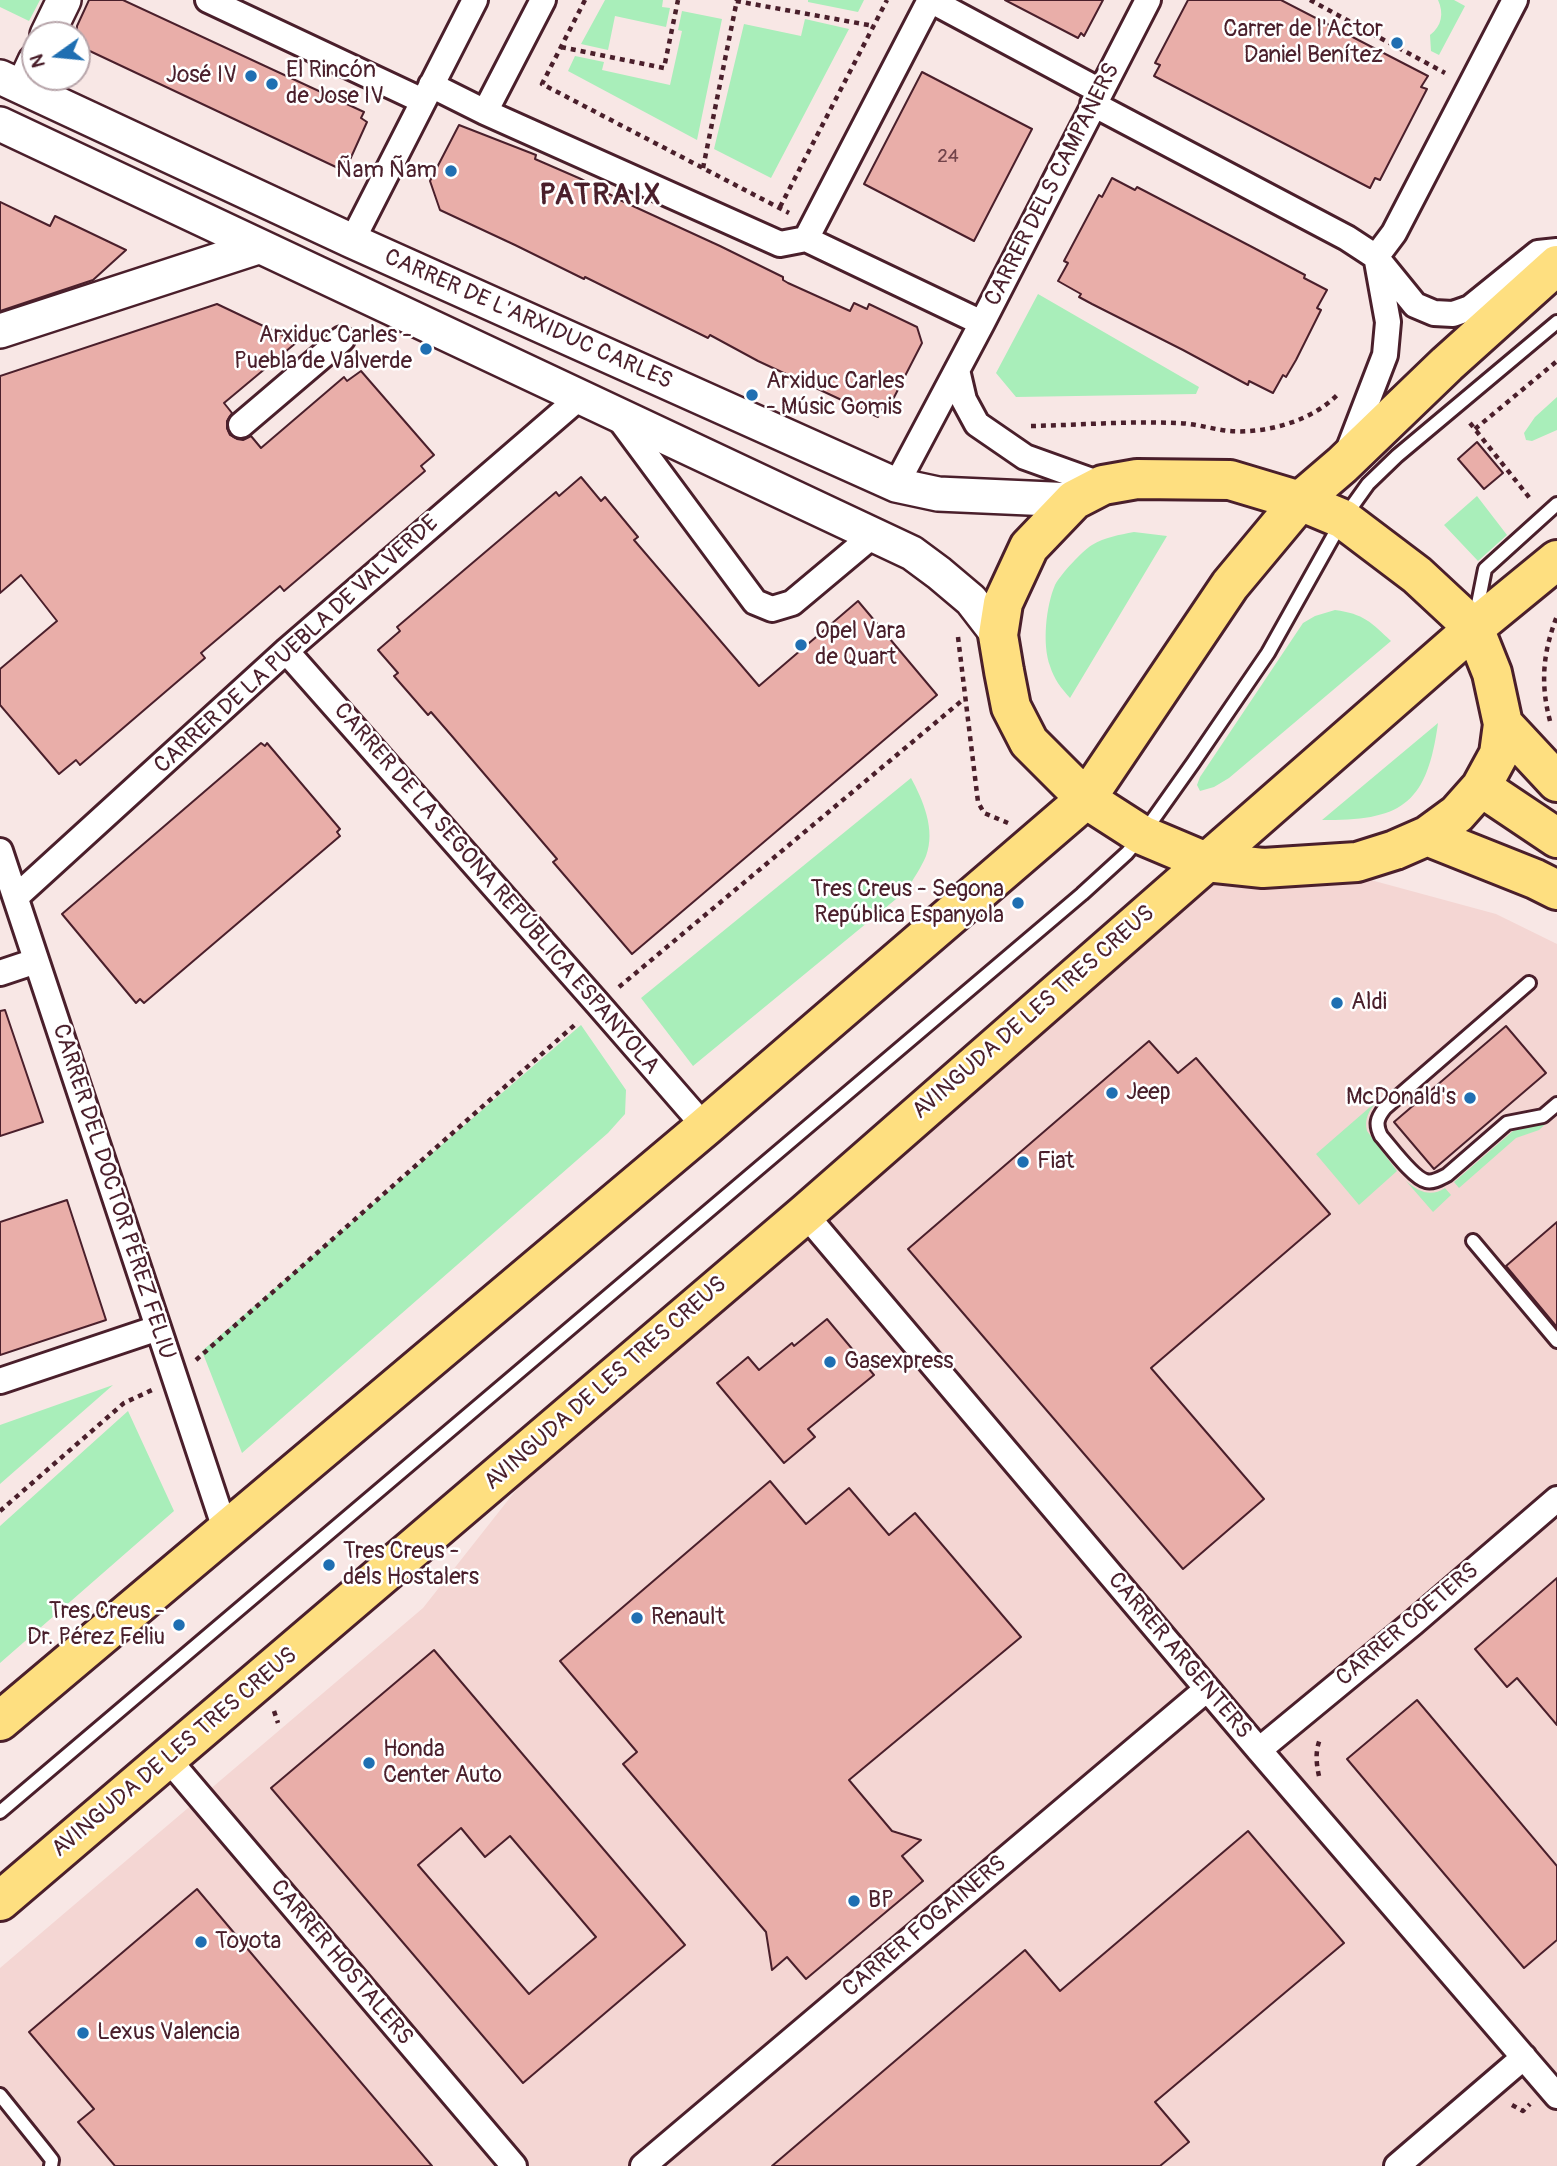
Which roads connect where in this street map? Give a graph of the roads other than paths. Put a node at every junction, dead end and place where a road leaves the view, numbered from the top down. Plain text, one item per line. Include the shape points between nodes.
1 (64, 0) edge
2 (208, 0) edge
3 (475, 0) edge
4 (543, 0) edge
5 (930, 0) edge
6 (1148, 0) edge
7 (1515, 0) edge
8 (54, 21) edge
9 (19, 75) edge
10 (427, 93) junction
11 (1097, 97) junction
12 (485, 112) junction
13 (0, 124) edge
14 (806, 239) junction
15 (352, 242) junction
16 (258, 247) junction
17 (1557, 251) edge
18 (1376, 257) junction
19 (1557, 265) edge
20 (1557, 322) edge
21 (982, 323) junction
22 (0, 331) edge
23 (342, 339) dead end
24 (957, 370) junction
25 (580, 397) junction
26 (615, 414) junction
27 (241, 425) dead end
28 (1342, 465) junction
29 (896, 485) junction
30 (1089, 492) junction
31 (1300, 500) junction
32 (1557, 504) edge
33 (1343, 519) junction
34 (872, 536) junction
35 (1557, 560) edge
36 (1474, 628) junction
37 (999, 635) junction
38 (286, 651) junction
39 (1503, 724) junction
40 (1557, 782) edge
41 (1481, 787) junction
42 (1086, 799) junction
43 (1142, 835) junction
44 (1427, 836) junction
45 (1557, 838) edge
46 (0, 851) edge
47 (1206, 862) junction
48 (1557, 890) edge
49 (16, 897) junction
50 (36, 961) junction
51 (0, 973) edge
52 (1530, 983) dead end
53 (1557, 1104) edge
54 (705, 1127) junction
55 (805, 1214) junction
56 (1473, 1241) dead end
57 (158, 1328) junction
58 (1557, 1341) edge
59 (0, 1381) edge
60 (1557, 1499) edge
61 (226, 1532) junction
62 (1207, 1689) junction
63 (0, 1721) edge
64 (1259, 1750) junction
65 (168, 1759) junction
66 (0, 1812) edge
67 (0, 1901) edge
68 (1524, 2057) junction
69 (0, 2095) edge
70 (1557, 2096) edge
71 (650, 2164) edge
72 (51, 2166) edge
73 (514, 2166) edge
74 (1397, 2166) edge

1 - 8 main road
2 - 10 street
3 - 10 street
4 - 12 street
5 - 11 street
5 - 14 street
6 - 11 street, CARRER DELS CAMPANERS
7 - 18 street via 1394,233
9 - 15 main road, CARRER DE L'ARXIDUC CARLES
10 - 12 street
10 - 15 street
11 - 18 street
11 - 21 street, CARRER DELS CAMPANERS
12 - 14 street via 780,244
13 - 16 main road, CARRER DE L'ARXIDUC CARLES
14 - 21 street
15 - 29 main road, CARRER DE L'ARXIDUC CARLES
16 - 22 main road
16 - 25 main road, CARRER DE L'ARXIDUC CARLES
17 - 18 street via 1538,253 1470,308 1452,314 1415,306
18 - 28 street via 1388,322 1385,355
19 - 28 main road
20 - 33 lane via 1397,456 1368,484
21 - 24 street, CARRER DELS CAMPANERS
23 - 27 street
24 - 29 street, CARRER DELS CAMPANERS
24 - 30 street via 964,400 977,424
25 - 26 main road, CARRER DE L'ARXIDUC CARLES
25 - 38 street, CARRER DE LA PUEBLA DE VALVERDE
26 - 34 main road, CARRER DE L'ARXIDUC CARLES
26 - 34 street, CARRER DE L'ARXIDUC CARLES via 755,602 772,609 792,603
28 - 31 main road
29 - 30 main road, CARRER DE L'ARXIDUC CARLES via 938,494
30 - 31 main road via 1137,479 1230,480
30 - 37 main road via 1029,547 1003,603
31 - 33 main road
31 - 42 main road via 1230,585
32 - 36 lane via 1485,569
33 - 36 main road via 1417,575
33 - 43 lane via 1268,653
34 - 37 main road, CARRER DE L'ARXIDUC CARLES via 912,553 939,573 971,600
35 - 36 main road, AVINGUDA DE LES TRES CREUS
36 - 39 main road via 1492,673
36 - 47 main road, AVINGUDA DE LES TRES CREUS
37 - 42 main road via 1011,707 1029,742
38 - 49 street, CARRER DE LA PUEBLA DE VALVERDE
38 - 54 street, CARRER DE LA SEGONA REPÚBLICA ESPANYOLA
39 - 40 main road
39 - 41 main road via 1499,754
41 - 44 main road via 1457,814
41 - 45 main road
42 - 43 main road
42 - 54 main road
43 - 47 main road
43 - 66 lane via 1082,894
44 - 47 main road via 1357,862 1263,868
44 - 48 main road
46 - 49 street, CARRER DEL DOCTOR PÉREZ FELIU
47 - 55 main road, AVINGUDA DE LES TRES CREUS
49 - 50 street, CARRER DEL DOCTOR PÉREZ FELIU
50 - 51 street
50 - 57 street, CARRER DEL DOCTOR PÉREZ FELIU
52 - 53 lane via 1385,1108 1377,1117 1377,1128 1417,1177 1436,1181 1507,1123 1543,1116
54 - 61 main road
55 - 62 street, CARRER ARGENTERS
55 - 65 main road, AVINGUDA DE LES TRES CREUS
56 - 58 lane
57 - 59 street
57 - 61 street, CARRER DEL DOCTOR PÉREZ FELIU
60 - 64 street, CARRER COETERS
61 - 63 main road
62 - 64 street, CARRER ARGENTERS
62 - 71 street, CARRER FOGAINERS
64 - 68 street, CARRER ARGENTERS
65 - 67 main road, AVINGUDA DE LES TRES CREUS
65 - 73 street, CARRER HOSTALERS
68 - 70 street, CARRER ARGENTERS
68 - 74 street
69 - 72 lane via 52,2160

